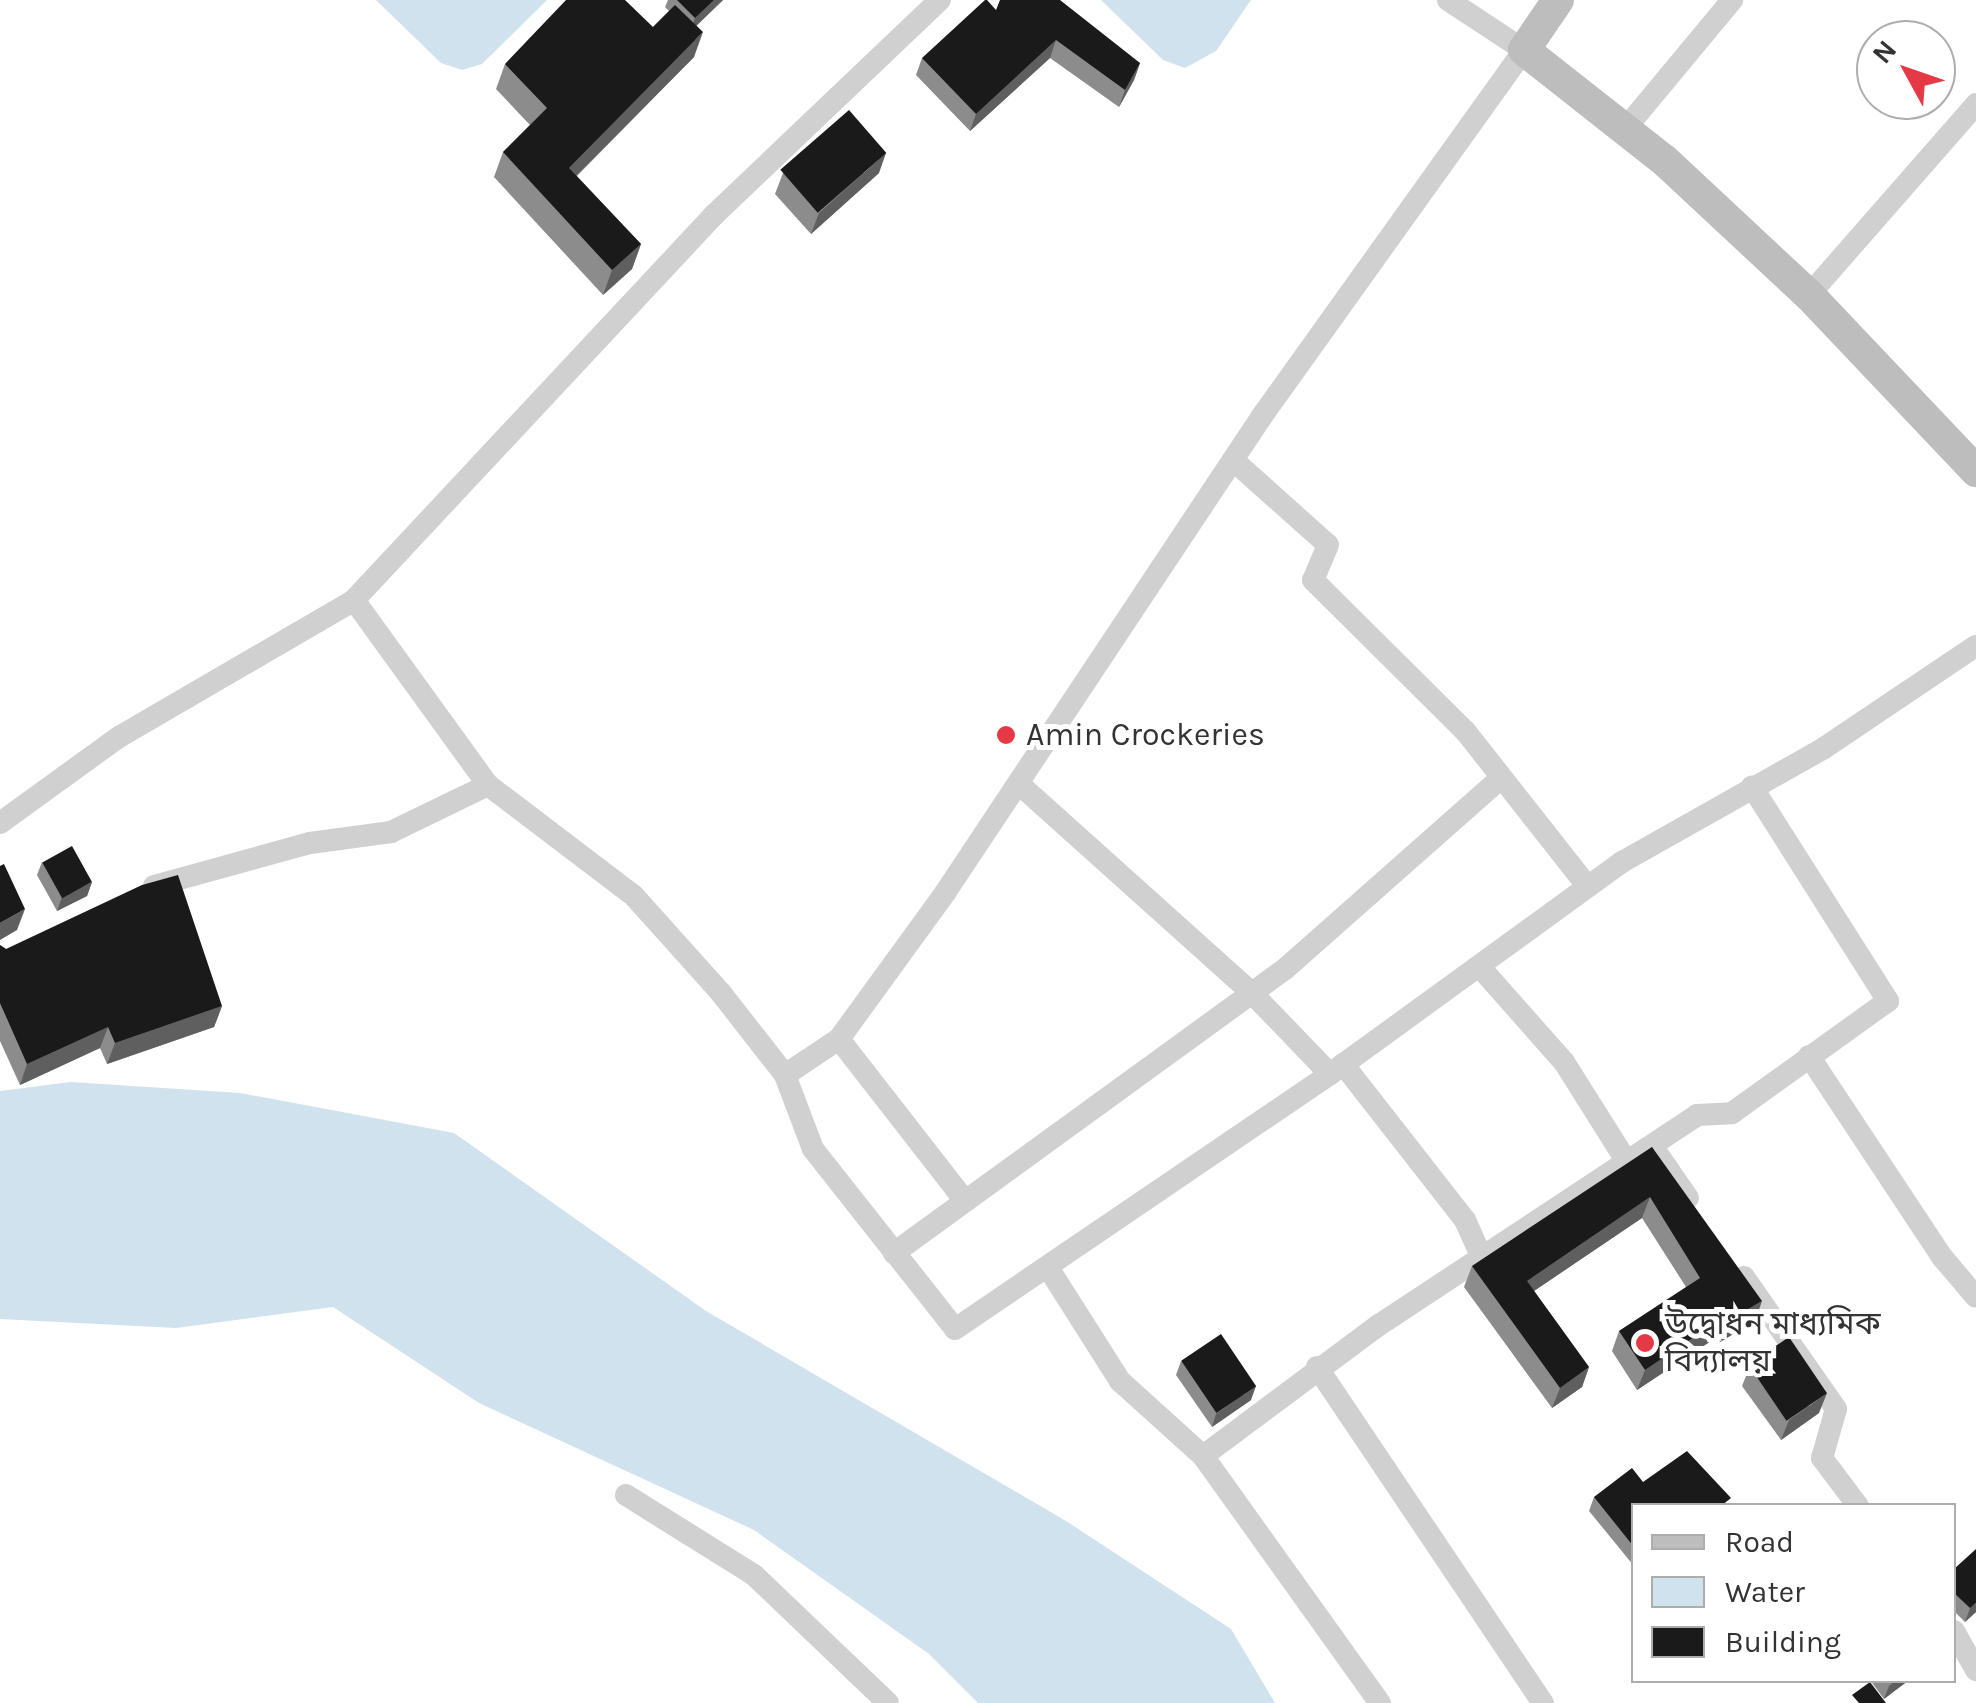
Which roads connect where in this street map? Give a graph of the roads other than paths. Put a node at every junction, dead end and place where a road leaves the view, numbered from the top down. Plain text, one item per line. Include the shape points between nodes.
1 (940, 0) edge
2 (1448, 0) edge
3 (1558, 0) edge
4 (1732, 0) edge
5 (1524, 50) junction
6 (1976, 104) edge
7 (1625, 129) junction
8 (1809, 295) junction
9 (1233, 460) junction
10 (1976, 471) edge
11 (354, 600) junction
12 (1976, 646) edge
13 (1501, 778) junction
14 (1019, 784) junction
15 (488, 785) junction
16 (1752, 788) junction
17 (0, 823) edge
18 (1588, 887) junction
19 (129, 892) edge
20 (1479, 966) junction
21 (1251, 992) junction
22 (838, 1039) junction
23 (1809, 1056) junction
24 (1336, 1069) junction
25 (785, 1075) junction
26 (1652, 1146) junction
27 (1627, 1162) junction
28 (965, 1201) junction
29 (1706, 1223) edge
30 (894, 1253) junction
31 (1728, 1254) edge
32 (1482, 1258) junction
33 (1049, 1269) junction
34 (1976, 1297) edge
35 (1316, 1366) junction
36 (1203, 1456) junction
37 (626, 1494) dead end
38 (1856, 1503) edge
39 (1956, 1635) edge
40 (1976, 1670) edge
41 (888, 1703) edge
42 (1380, 1703) edge
43 (1543, 1703) edge

1 - 11 street via 714,216
2 - 5 street
3 - 5 main road
4 - 7 street
5 - 7 main road
5 - 9 street
6 - 8 street
7 - 8 main road
8 - 10 main road
9 - 13 street via 1328,545 1313,580 1401,664
9 - 14 street
11 - 15 street
11 - 17 street via 118,737
12 - 16 street
13 - 18 street
13 - 21 street
14 - 21 street
14 - 22 street
15 - 19 street via 391,832 310,844
15 - 25 street via 634,896
16 - 18 street
16 - 23 street via 1888,1001
18 - 20 street
20 - 24 street
20 - 27 street via 1564,1062
21 - 24 street
21 - 28 street
22 - 25 street
22 - 28 street
23 - 26 street via 1732,1113 1697,1116
23 - 34 street
24 - 32 street via 1465,1220
24 - 33 street
25 - 30 street via 813,1149
26 - 27 street
26 - 29 street
27 - 32 street
28 - 30 street
30 - 33 street via 955,1330
31 - 38 street via 1836,1409 1822,1458
32 - 35 street
33 - 36 street via 1120,1381
35 - 36 street
35 - 43 street
36 - 42 street
37 - 41 street via 754,1575
39 - 40 street

